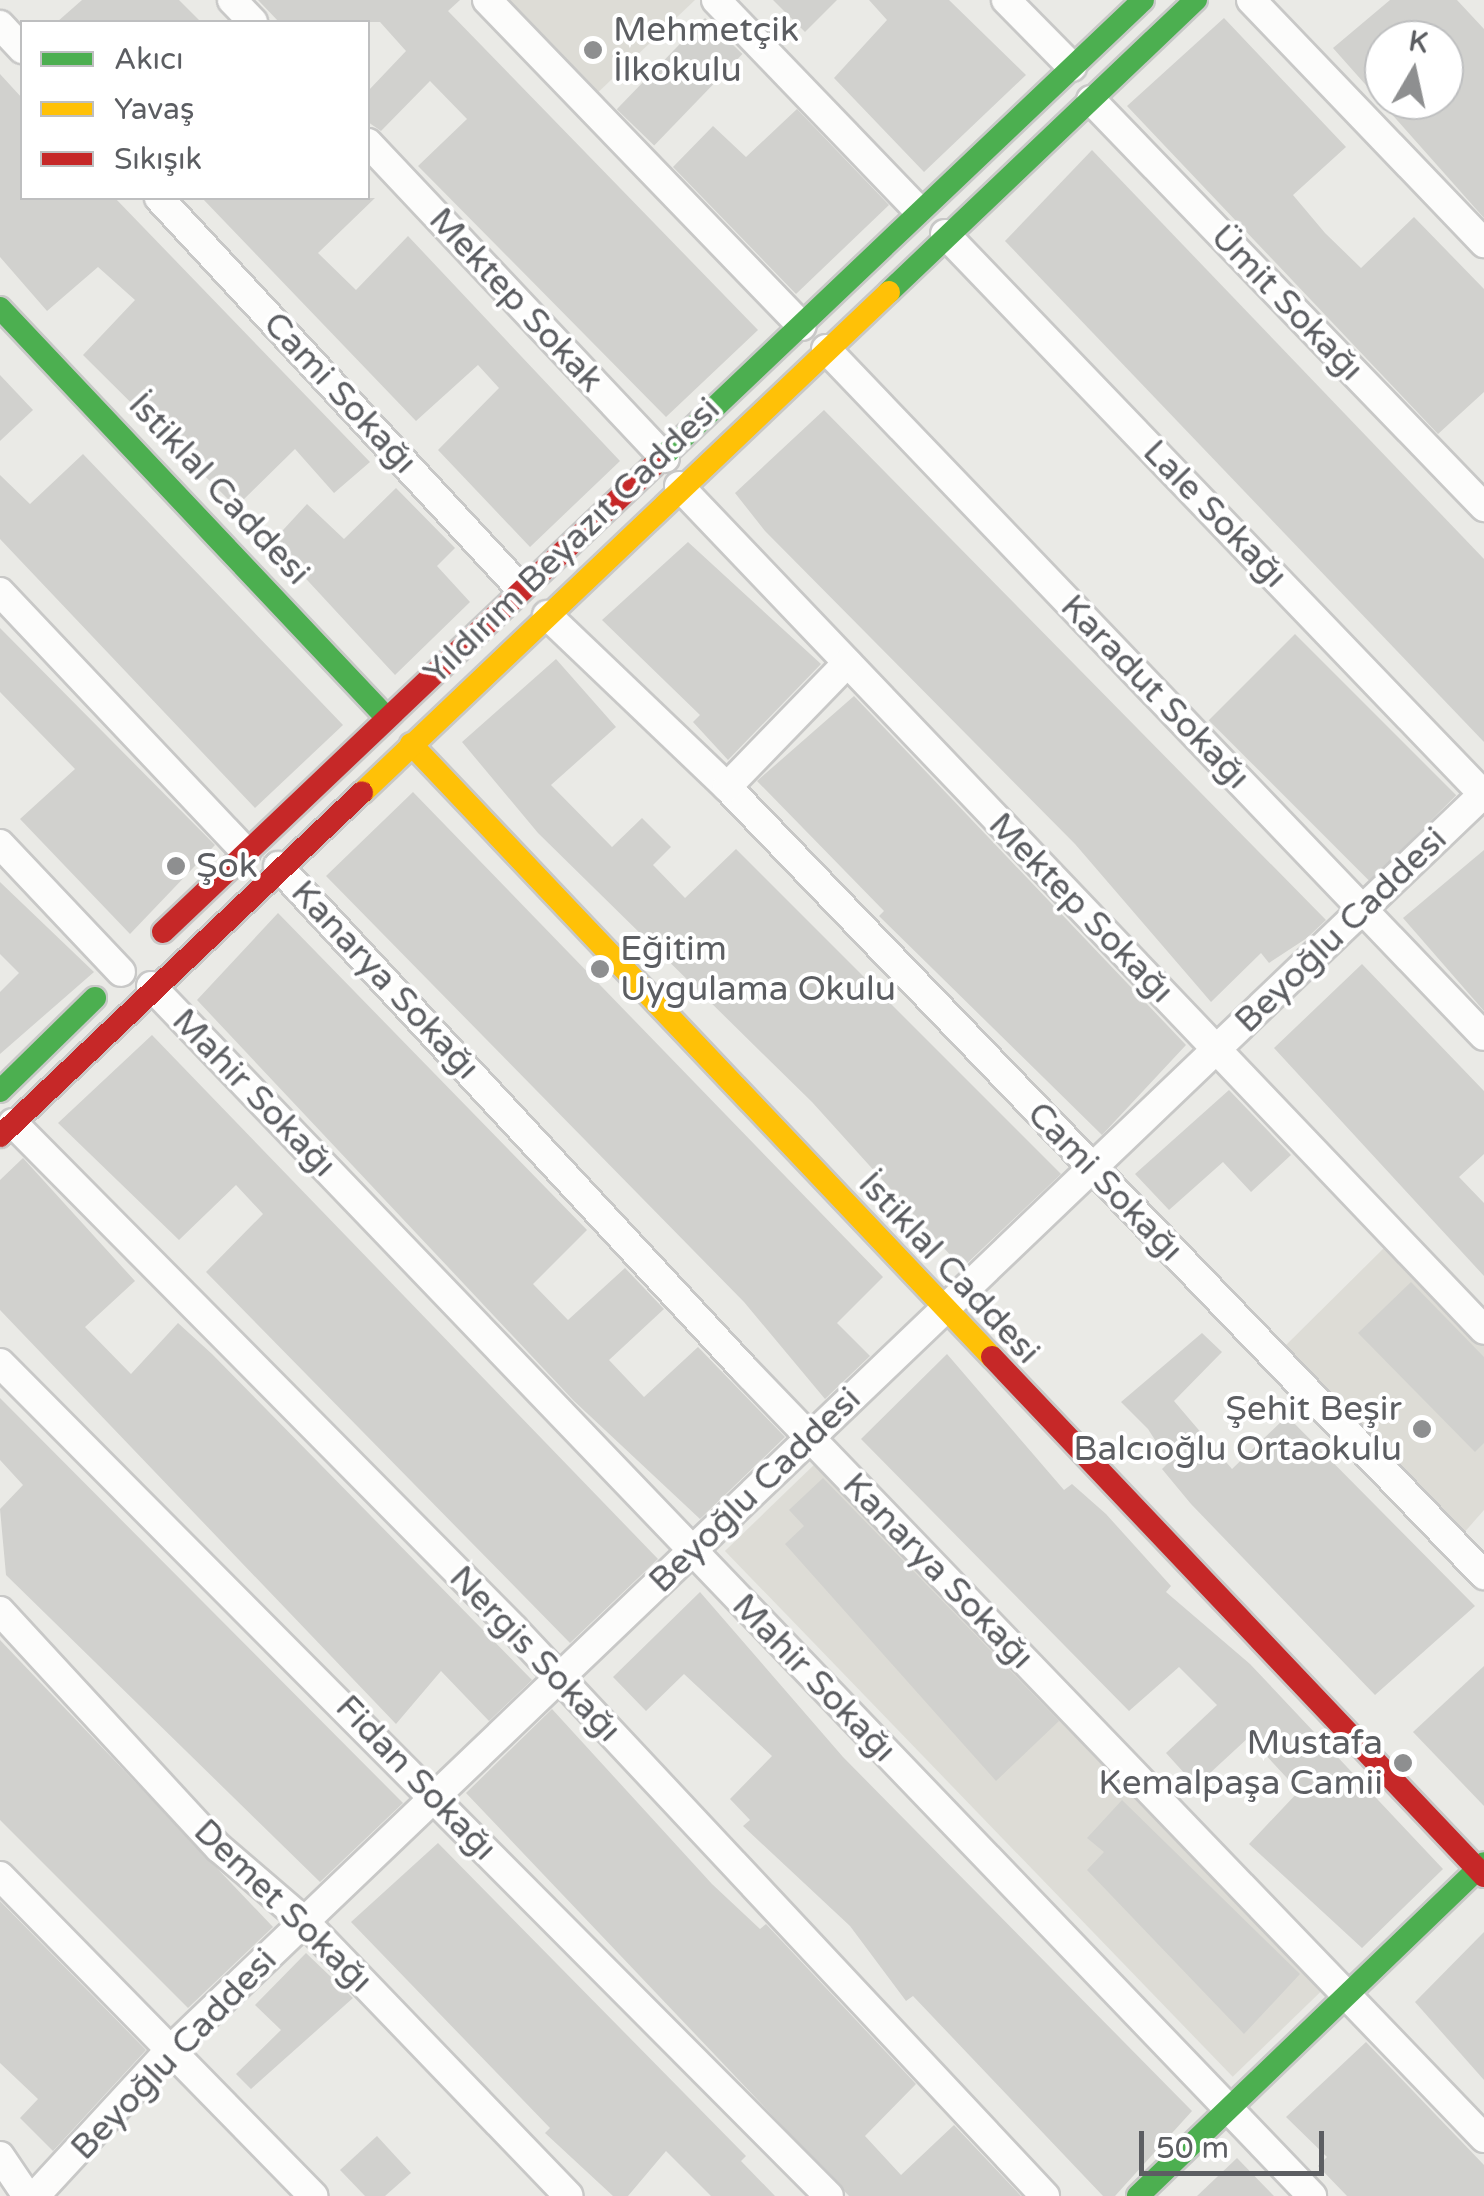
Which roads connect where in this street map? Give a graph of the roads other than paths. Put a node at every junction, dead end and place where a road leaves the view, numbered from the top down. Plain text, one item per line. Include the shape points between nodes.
1 (232, 0) edge
2 (487, 0) edge
3 (716, 0) edge
4 (1006, 0) edge
5 (1143, 0) edge
6 (1196, 0) edge
7 (1251, 0) edge
8 (251, 20) edge
9 (0, 25) edge
10 (20, 48) edge
11 (1072, 68) junction
12 (1090, 100) junction
13 (370, 145) edge
14 (161, 200) edge
15 (917, 209) junction
16 (945, 234) junction
17 (1484, 242) edge
18 (0, 308) edge
19 (802, 326) junction
20 (826, 349) junction
21 (666, 458) junction
22 (679, 486) junction
23 (1484, 506) edge
24 (520, 588) junction
25 (0, 592) edge
26 (547, 616) junction
27 (847, 662) junction
28 (386, 717) junction
29 (410, 744) junction
30 (727, 786) junction
31 (1484, 794) edge
32 (0, 844) edge
33 (246, 852) junction
34 (278, 866) junction
35 (1364, 910) junction
36 (135, 959) junction
37 (151, 986) junction
38 (1484, 1036) edge
39 (1216, 1049) junction
40 (0, 1091) edge
41 (7, 1129) edge
42 (1093, 1170) junction
43 (941, 1312) junction
44 (1484, 1330) edge
45 (0, 1363) edge
46 (810, 1438) junction
47 (690, 1548) junction
48 (1484, 1576) edge
49 (0, 1611) edge
50 (562, 1681) junction
51 (435, 1800) junction
52 (1482, 1870) edge
53 (0, 1876) edge
54 (305, 1922) junction
55 (1346, 1996) junction
56 (167, 2053) junction
57 (1226, 2107) junction
58 (1484, 2138) edge
59 (0, 2156) edge
60 (65, 2186) edge
61 (27, 2196) edge
62 (35, 2196) edge
63 (312, 2196) edge
64 (569, 2196) edge
65 (828, 2196) edge
66 (1045, 2196) edge
67 (1138, 2196) edge
68 (1312, 2196) edge

1 - 8 street
2 - 19 street
3 - 15 street
4 - 11 street
5 - 11 main road, Yıldırım Beyazıt Caddesi
6 - 12 main road, Yıldırım Beyazıt Caddesi
7 - 17 street
9 - 10 street
11 - 15 main road, Yıldırım Beyazıt Caddesi
12 - 16 main road, Yıldırım Beyazıt Caddesi
12 - 23 street, Ümit Sokağı
13 - 21 street, Mektep Sokak
14 - 24 street, Cami Sokağı
15 - 19 main road, Yıldırım Beyazıt Caddesi
16 - 20 main road, Yıldırım Beyazıt Caddesi
16 - 31 street, Lale Sokağı
18 - 28 main road, İstiklal Caddesi
19 - 20 main road
19 - 21 main road, Yıldırım Beyazıt Caddesi
20 - 22 main road, Yıldırım Beyazıt Caddesi
20 - 35 street, Karadut Sokağı
21 - 24 main road, Yıldırım Beyazıt Caddesi
22 - 26 main road, Yıldırım Beyazıt Caddesi
22 - 27 street, Mektep Sokağı
24 - 28 main road, Yıldırım Beyazıt Caddesi
25 - 33 street
26 - 29 main road, Yıldırım Beyazıt Caddesi
26 - 30 street, Cami Sokağı
27 - 30 street
27 - 39 street, Mektep Sokağı
28 - 29 main road, İstiklal Caddesi
28 - 33 main road, Yıldırım Beyazıt Caddesi
29 - 34 main road, Yıldırım Beyazıt Caddesi
29 - 43 main road, İstiklal Caddesi
30 - 42 street, Cami Sokağı
31 - 35 street, Beyoğlu Caddesi
32 - 36 street
33 - 36 main road, Yıldırım Beyazıt Caddesi
34 - 37 main road, Yıldırım Beyazıt Caddesi
34 - 46 street, Kanarya Sokağı
35 - 38 street, Karadut Sokağı
35 - 39 street, Beyoğlu Caddesi
36 - 40 main road, Yıldırım Beyazıt Caddesi
37 - 41 main road, Yıldırım Beyazıt Caddesi
37 - 47 street, Mahir Sokağı
39 - 42 street, Beyoğlu Caddesi
39 - 44 street, Mektep Sokağı
41 - 50 street, Nergis Sokağı
42 - 43 street, Beyoğlu Caddesi
42 - 48 street, Cami Sokağı
43 - 46 street, Beyoğlu Caddesi
43 - 52 main road, İstiklal Caddesi
45 - 51 street, Fidan Sokağı
46 - 47 street, Beyoğlu Caddesi
46 - 55 street, Kanarya Sokağı
47 - 50 street, Beyoğlu Caddesi
47 - 57 street, Mahir Sokağı
49 - 54 street, Demet Sokağı via 219,1848
50 - 51 street, Beyoğlu Caddesi
50 - 66 street, Nergis Sokağı
51 - 54 street, Beyoğlu Caddesi
51 - 65 street, Fidan Sokağı
52 - 55 main road
53 - 56 street
54 - 56 street, Beyoğlu Caddesi
54 - 64 street, Demet Sokağı
55 - 57 main road
55 - 58 street, Kanarya Sokağı
56 - 60 street, Beyoğlu Caddesi
56 - 63 street
57 - 67 main road
57 - 68 street, Mahir Sokağı
59 - 61 street
60 - 62 street, Beyoğlu Caddesi

